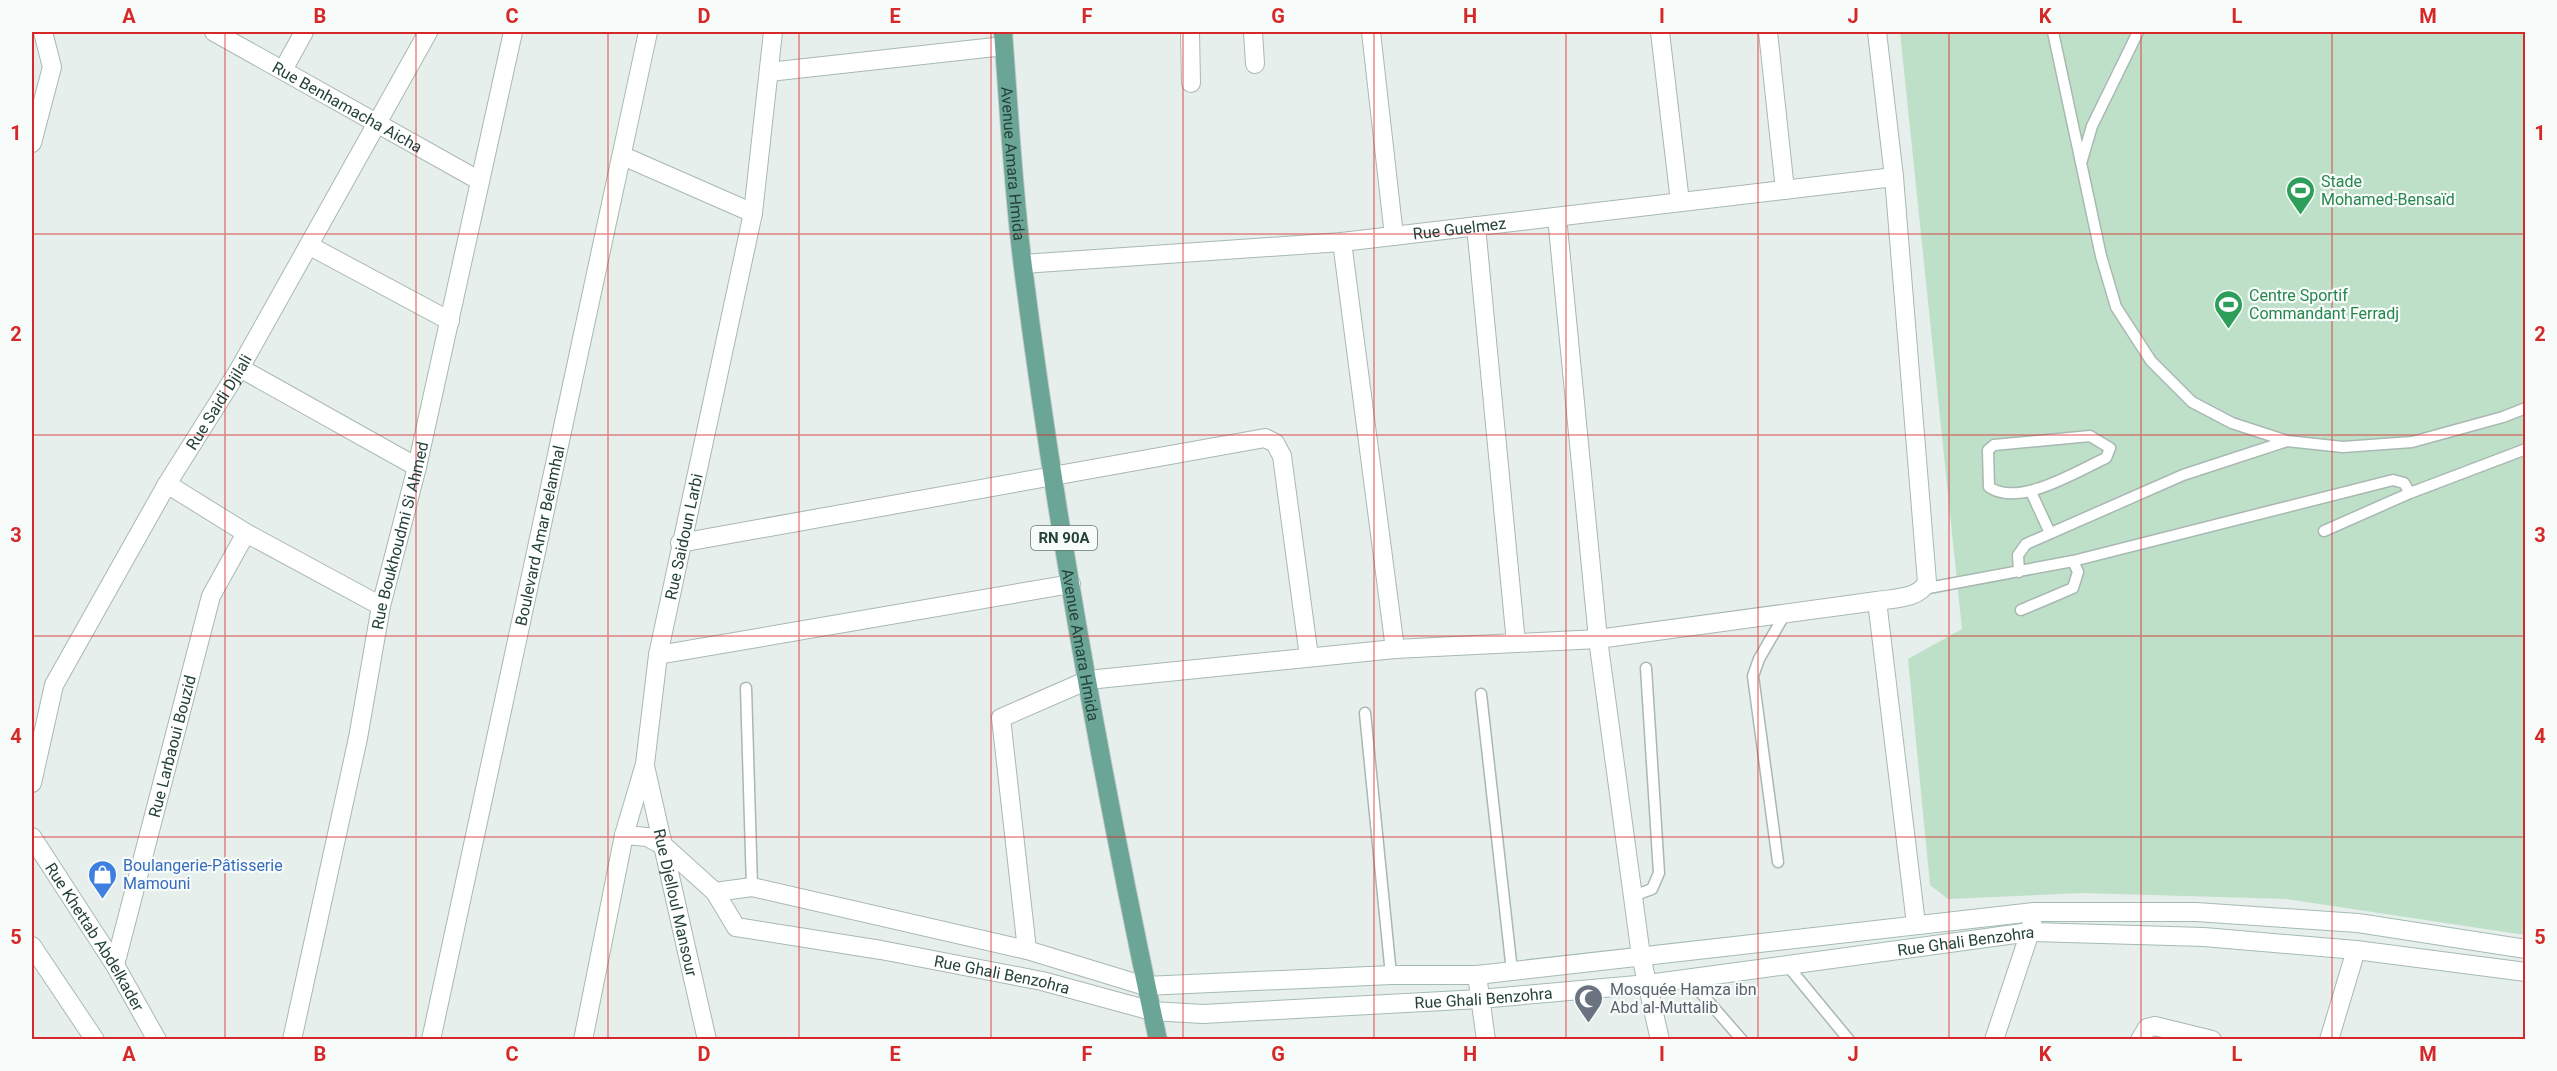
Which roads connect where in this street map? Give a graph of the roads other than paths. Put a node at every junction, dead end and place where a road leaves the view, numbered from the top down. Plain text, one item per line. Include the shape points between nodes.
1 (43, 32) edge
2 (214, 32) edge
3 (304, 32) edge
4 (428, 32) edge
5 (513, 32) edge
6 (648, 32) edge
7 (773, 32) edge
8 (1190, 32) edge
9 (1253, 32) edge
10 (1371, 32) edge
11 (1660, 32) edge
12 (1768, 32) edge
13 (1877, 32) edge
14 (2053, 32) edge
15 (2138, 32) edge
16 (1003, 39) edge
17 (1255, 64) dead end
18 (283, 70) junction
19 (769, 72) junction
20 (1191, 83) dead end
21 (378, 124) junction
22 (32, 143) edge
23 (623, 156) junction
24 (2081, 163) junction
25 (1894, 177) junction
26 (480, 181) junction
27 (1785, 190) junction
28 (1680, 202) junction
29 (753, 213) junction
30 (1557, 217) junction
31 (1476, 226) junction
32 (1394, 236) junction
33 (1342, 242) junction
34 (310, 246) junction
35 (1023, 264) junction
36 (450, 321) junction
37 (240, 368) junction
38 (2526, 408) edge
39 (2287, 441) junction
40 (2526, 449) edge
41 (417, 467) junction
42 (1053, 475) junction
43 (167, 484) junction
44 (2031, 492) junction
45 (2410, 493) junction
46 (2324, 531) dead end
47 (246, 533) junction
48 (2050, 533) junction
49 (680, 543) junction
50 (2073, 561) junction
51 (2019, 572) junction
52 (1071, 584) junction
53 (1923, 589) junction
54 (1877, 601) junction
55 (381, 606) junction
56 (2021, 610) dead end
57 (1785, 614) junction
58 (1598, 639) junction
59 (1516, 643) junction
60 (1395, 649) junction
61 (658, 655) junction
62 (1309, 657) junction
63 (1646, 668) dead end
64 (1088, 680) junction
65 (746, 688) dead end
66 (1481, 694) dead end
67 (1365, 713) dead end
68 (645, 764) junction
69 (32, 783) edge
70 (624, 835) junction
71 (32, 837) edge
72 (664, 846) junction
73 (1778, 862) dead end
74 (752, 887) junction
75 (715, 892) junction
76 (1633, 896) junction
77 (2034, 912) junction
78 (1916, 924) junction
79 (2030, 932) junction
80 (32, 946) edge
81 (2526, 949) edge
82 (1027, 950) junction
83 (2356, 950) junction
84 (1641, 956) junction
85 (115, 965) junction
86 (1787, 965) junction
87 (1512, 971) junction
88 (2526, 972) edge
89 (1391, 975) junction
90 (1477, 975) junction
91 (1688, 978) junction
92 (1648, 984) junction
93 (1145, 986) junction
94 (1480, 999) junction
95 (1152, 1011) junction
96 (95, 1040) edge
97 (157, 1040) edge
98 (292, 1040) edge
99 (432, 1040) edge
100 (583, 1040) edge
101 (707, 1040) edge
102 (1158, 1040) edge
103 (1486, 1040) edge
104 (1660, 1040) edge
105 (1742, 1040) edge
106 (1848, 1040) edge
107 (1994, 1040) edge
108 (2140, 1040) edge
109 (2211, 1040) edge
110 (2328, 1040) edge

1 - 22 street via 52,67
2 - 18 street, Rue Benhamacha Aicha
3 - 18 street
4 - 21 street, Rue Saidi Djilali
5 - 26 street, Rue Boukhoudmi Si Ahmed
6 - 23 street, Boulevard Amar Belamhal
7 - 19 street, Rue Saidoun Larbi
8 - 20 street
9 - 17 street
10 - 32 street
11 - 28 street
12 - 27 street
13 - 25 street
14 - 24 lane
15 - 24 lane via 2092,126
16 - 19 street
16 - 35 main road, Avenue Amara Hmida / RN 90A
18 - 21 street, Rue Benhamacha Aicha
19 - 29 street, Rue Saidoun Larbi
21 - 26 street, Rue Benhamacha Aicha
21 - 34 street, Rue Saidi Djilali
23 - 29 street
23 - 99 street, Boulevard Amar Belamhal
24 - 39 lane via 2116,307 2151,361 2192,402 2232,423
25 - 27 street, Rue Guelmez
25 - 53 street via 1927,582
26 - 36 street, Rue Boukhoudmi Si Ahmed
27 - 28 street, Rue Guelmez
28 - 30 street, Rue Guelmez
29 - 49 street, Rue Saidoun Larbi
30 - 31 street, Rue Guelmez
30 - 58 street
31 - 32 street, Rue Guelmez
31 - 59 street
32 - 33 street, Rue Guelmez
33 - 35 street, Rue Guelmez
33 - 60 street
34 - 36 street
34 - 37 street, Rue Saidi Djilali
35 - 42 main road, Avenue Amara Hmida / RN 90A
36 - 41 street, Rue Boukhoudmi Si Ahmed
37 - 41 street
37 - 43 street, Rue Saidi Djilali
38 - 39 lane via 2412,442 2343,447
39 - 48 lane via 2183,475
40 - 45 lane
41 - 55 street, Rue Boukhoudmi Si Ahmed
42 - 49 street
42 - 52 main road, Avenue Amara Hmida / RN 90A
42 - 62 street via 1265,438 1275,443 1282,456
43 - 47 street
43 - 69 street, Rue Saidi Djilali via 54,685
44 - 44 lane via 1996,492 1989,487 1988,450 1994,445 2090,436 2110,448 2106,458
44 - 48 lane
45 - 46 lane
45 - 50 lane via 2404,483 2393,480
47 - 55 street
47 - 85 street, Rue Larbaoui Bouzid via 211,596
48 - 51 lane via 2026,544 2018,555
49 - 61 street, Rue Saidoun Larbi
50 - 51 lane
50 - 56 lane via 2078,572 2073,588
51 - 53 lane
52 - 61 street
52 - 64 main road, Avenue Amara Hmida / RN 90A
53 - 54 street via 1917,594
54 - 57 street
54 - 78 street
55 - 98 street, Rue Boukhoudmi Si Ahmed via 358,738
57 - 58 street
57 - 73 lane via 1753,676
58 - 59 street
58 - 76 street
59 - 60 street
60 - 62 street
61 - 68 street, Rue Saidoun Larbi
62 - 64 street
63 - 76 lane via 1659,873 1652,889
64 - 82 street via 1001,718
64 - 93 main road, Avenue Amara Hmida / RN 90A
65 - 74 lane
66 - 87 lane
67 - 89 lane
68 - 70 street, Rue Saidoun Larbi
68 - 72 street, Rue Djelloul Mansour
70 - 72 street via 647,837
70 - 100 street, Rue Saidoun Larbi
71 - 85 street, Rue Khettab Abdelkader
72 - 75 street, Rue Ghali Benzohra
72 - 101 street, Rue Djelloul Mansour
74 - 75 street, Rue Ghali Benzohra
74 - 82 street, Rue Ghali Benzohra
75 - 95 street, Rue Ghali Benzohra via 736,927 1042,981
76 - 84 street
77 - 78 street, Rue Ghali Benzohra
77 - 79 street
77 - 81 street, Rue Ghali Benzohra via 2196,912 2358,922
78 - 84 street, Rue Ghali Benzohra
79 - 83 street, Rue Ghali Benzohra via 2204,937
79 - 86 street, Rue Ghali Benzohra
79 - 107 street
80 - 96 street
82 - 93 street, Rue Ghali Benzohra
83 - 88 street, Rue Ghali Benzohra
83 - 110 street
84 - 87 street, Rue Ghali Benzohra
84 - 92 street
85 - 97 street, Rue Khettab Abdelkader
86 - 91 street, Rue Ghali Benzohra
86 - 106 lane
87 - 90 street, Rue Ghali Benzohra
89 - 90 street, Rue Ghali Benzohra
89 - 93 street, Rue Ghali Benzohra
90 - 94 street
91 - 92 street, Rue Ghali Benzohra
91 - 105 lane
92 - 94 street, Rue Ghali Benzohra
92 - 104 street
93 - 95 main road, Avenue Amara Hmida / RN 90A
94 - 95 street, Rue Ghali Benzohra via 1203,1014
94 - 103 street
95 - 102 main road, Avenue Amara Hmida / RN 90A
108 - 109 street via 2147,1028 2156,1026

